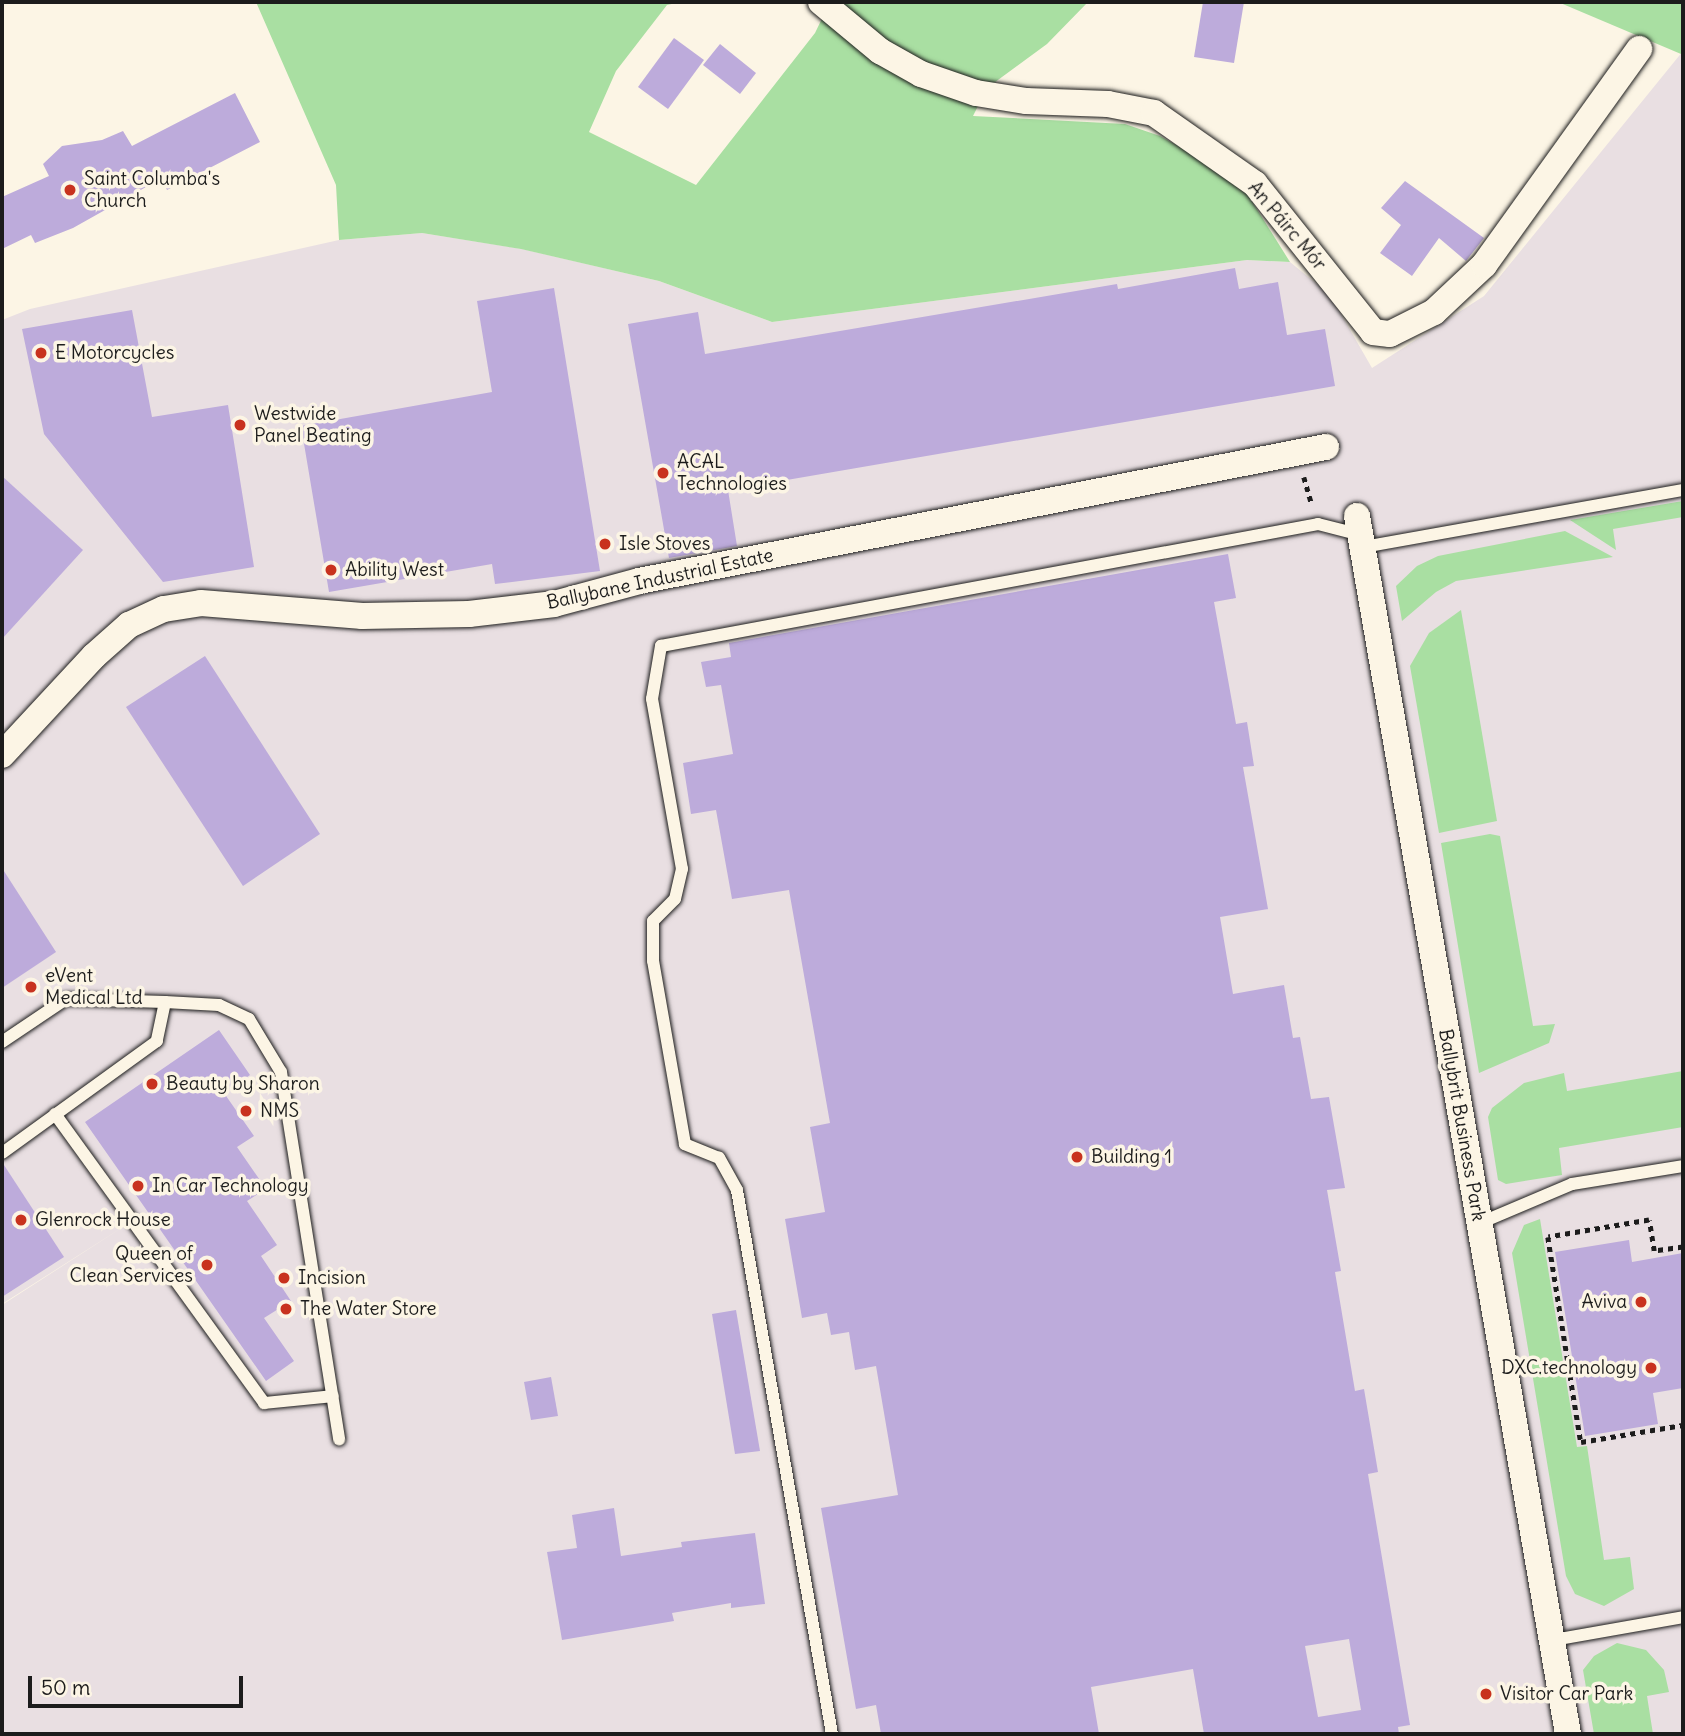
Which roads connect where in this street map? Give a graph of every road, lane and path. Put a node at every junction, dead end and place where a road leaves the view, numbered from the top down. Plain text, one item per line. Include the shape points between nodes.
1 (821, 2) edge
2 (1639, 49) dead end
3 (1326, 447) dead end
4 (1296, 453) junction
5 (1683, 490) edge
6 (1318, 524) junction
7 (1360, 533) junction
8 (2, 755) edge
9 (165, 1002) junction
10 (2, 1042) edge
11 (55, 1114) junction
12 (2, 1153) edge
13 (1683, 1166) edge
14 (1480, 1223) junction
15 (1683, 1247) edge
16 (333, 1396) junction
17 (1683, 1426) edge
18 (339, 1439) dead end
19 (1683, 1617) edge
20 (1553, 1640) junction
21 (832, 1734) edge
22 (1568, 1734) edge

1 - 2 street, An Páirc Mór via 880,51 921,74 976,93 1026,101 1108,104 1154,113 1255,184 1373,332 1390,334 1434,312 1484,265
3 - 4 street, Ballybane Industrial Estate
4 - 6 path
4 - 8 street, Ballybane Industrial Estate via 653,579 554,604 469,614 362,616 201,603 164,609 129,625 103,648
5 - 7 lane
6 - 7 lane
6 - 21 lane via 662,646 652,699 682,877 674,900 653,921 653,961 685,1144 719,1158 737,1189
7 - 14 street, Ballybrit Business Park
9 - 10 lane via 66,999
9 - 11 lane via 157,1041
9 - 16 lane via 219,1005 249,1019 281,1072
11 - 12 lane
11 - 16 lane via 264,1404
13 - 14 lane via 1572,1184
14 - 20 street, Ballybrit Business Park
15 - 17 path via 1654,1251 1649,1220 1548,1237 1581,1442
16 - 18 lane
19 - 20 lane
20 - 22 street, Ballybrit Business Park

